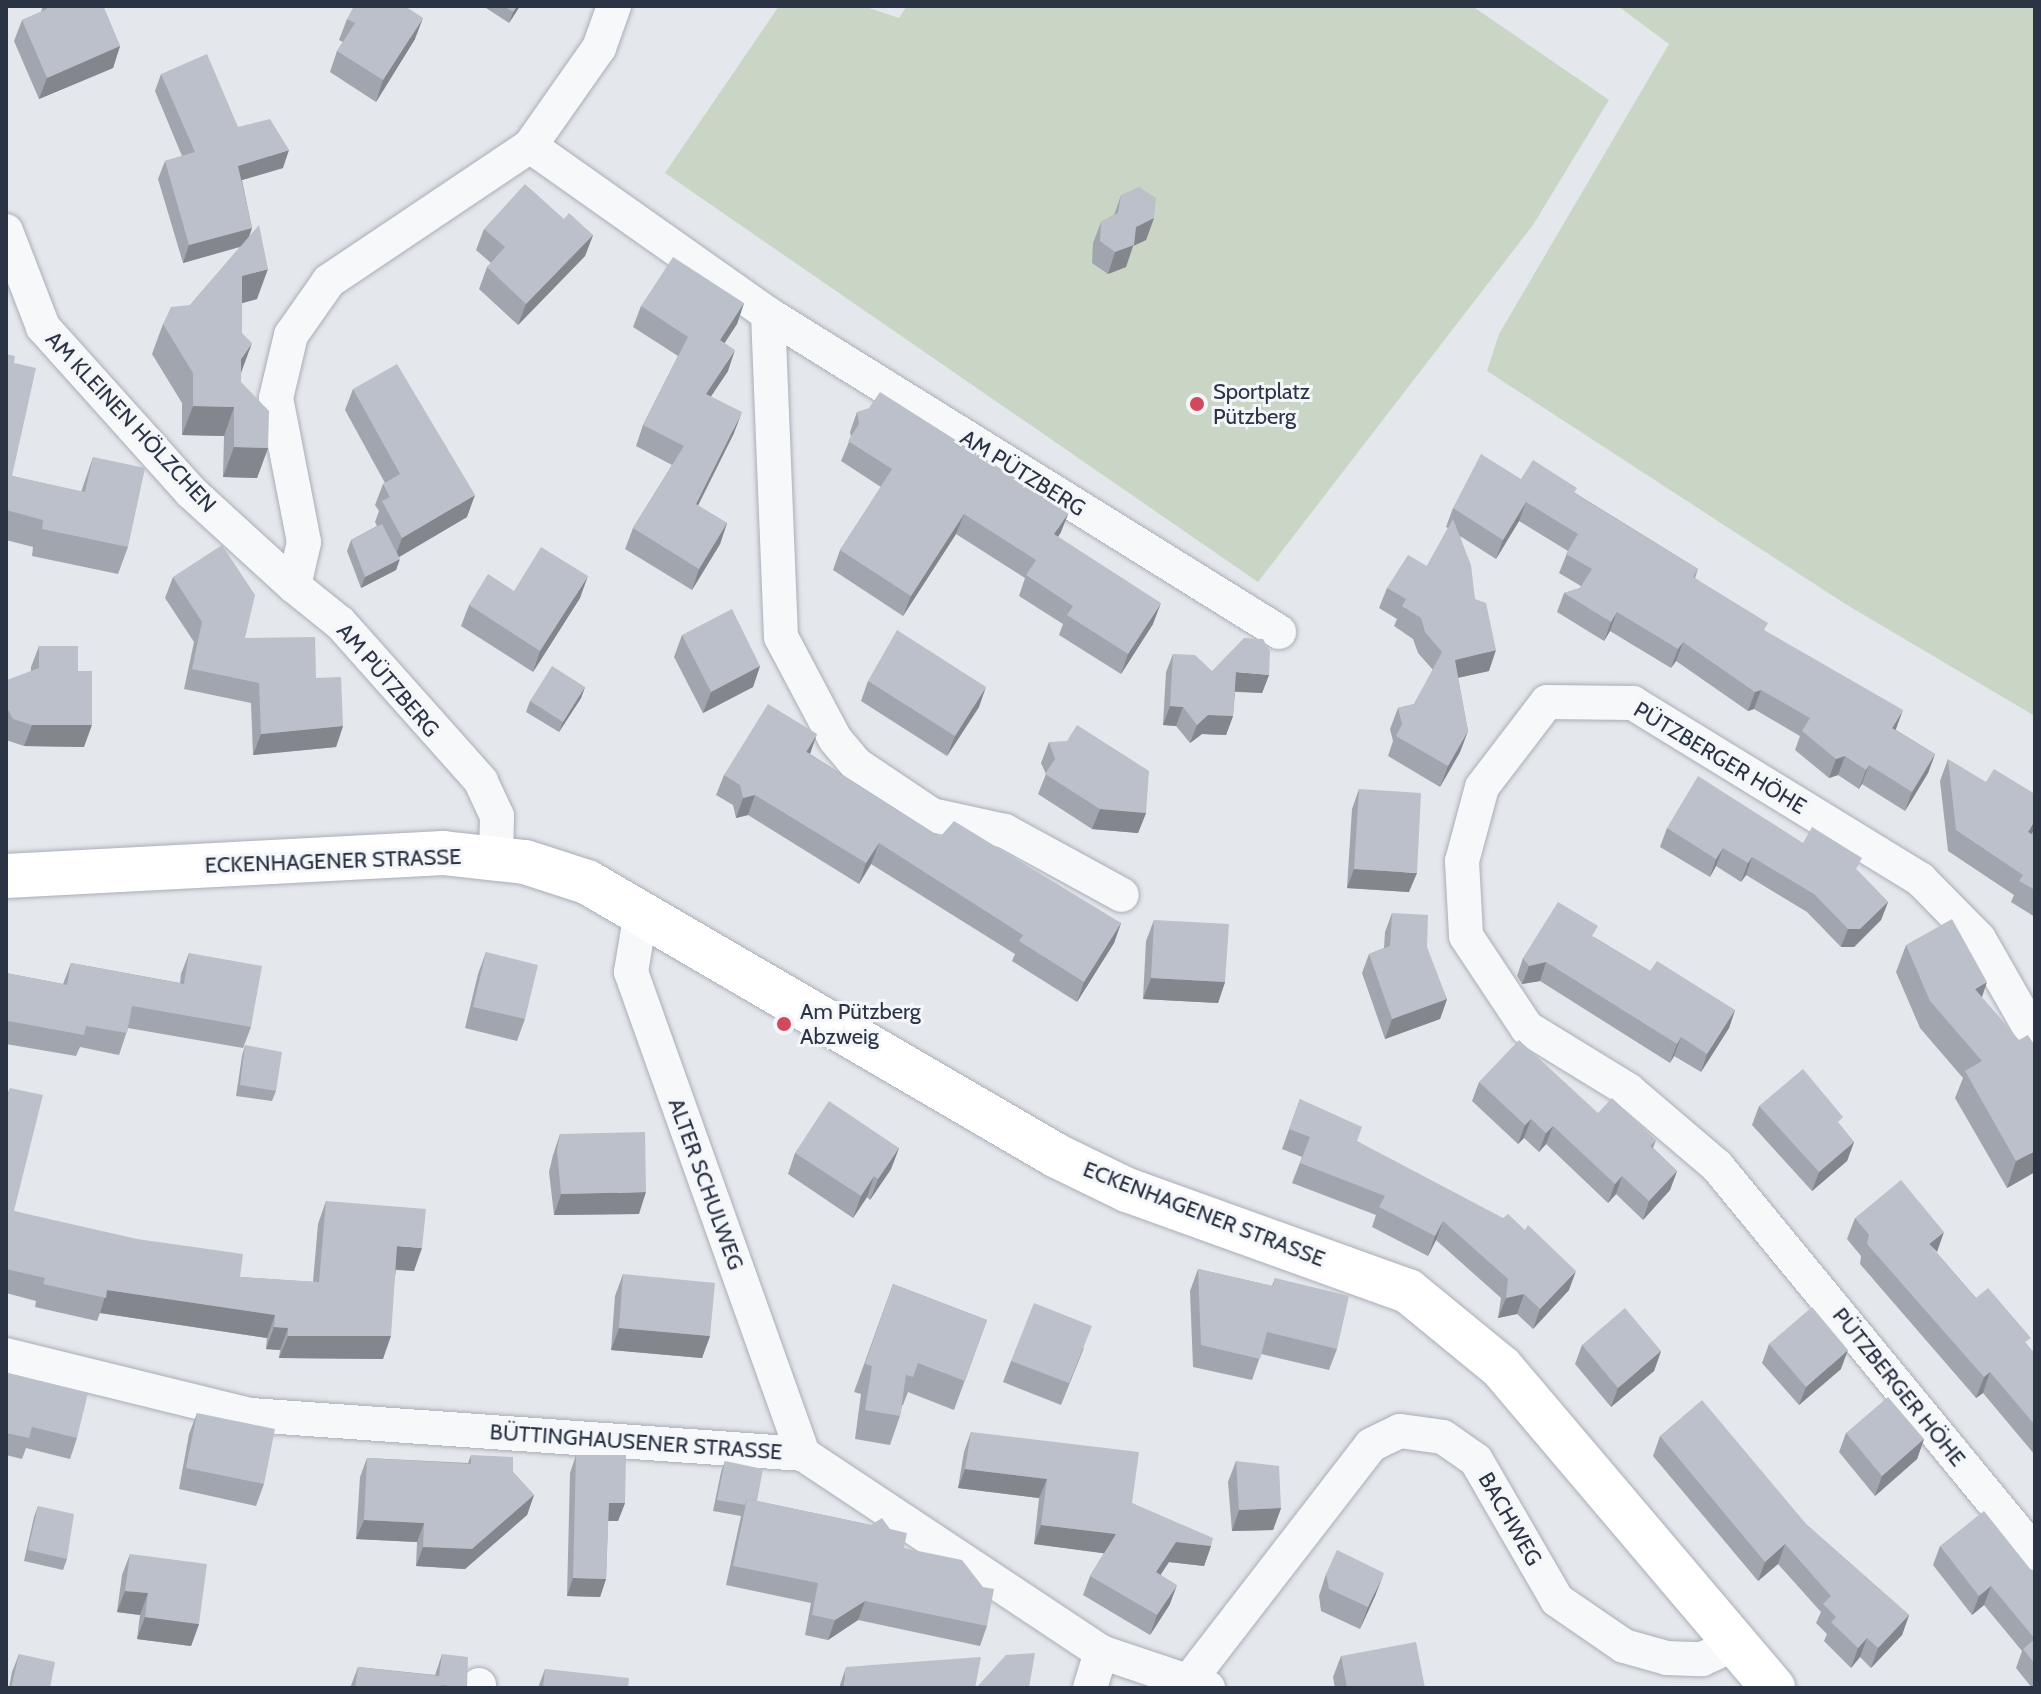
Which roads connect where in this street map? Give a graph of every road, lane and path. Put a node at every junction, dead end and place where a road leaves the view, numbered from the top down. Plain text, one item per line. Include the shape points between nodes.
1 (614, 6) edge
2 (530, 146) junction
3 (6, 231) edge
4 (768, 314) junction
5 (294, 586) junction
6 (1279, 632) dead end
7 (496, 858) junction
8 (6, 876) edge
9 (1122, 895) dead end
10 (641, 912) junction
11 (2035, 1037) edge
12 (6, 1355) edge
13 (803, 1454) junction
14 (2035, 1553) edge
15 (1735, 1644) junction
16 (1101, 1652) junction
17 (1198, 1685) edge
18 (1090, 1688) edge
19 (1773, 1688) edge

1 - 2 street via 599,48
2 - 4 street, AM PÜTZBERG
2 - 5 street via 329,281 291,335 276,398 304,542
3 - 5 street, AM KLEINEN HÖLZCHEN via 43,327 191,492
4 - 6 street, AM PÜTZBERG
4 - 9 street via 781,637 835,739 856,764 932,815 1005,831
5 - 7 street, AM PÜTZBERG via 340,623 481,781 497,816
7 - 8 main road, ECKENHAGENER STRASSE via 443,853
7 - 10 main road, ECKENHAGENER STRASSE via 568,874
10 - 13 street, ALTER SCHULWEG via 631,972
10 - 15 main road, ECKENHAGENER STRASSE via 1057,1156 1127,1190 1408,1291 1501,1367
11 - 14 street, PÜTZBERGER HÖHE via 1979,939 1920,879 1633,703 1547,702 1482,787 1462,861 1466,936 1527,1028 1628,1090 1717,1166
12 - 13 street, BÜTTINGHAUSENER STRASSE via 251,1415
13 - 16 street, BÜTTINGHAUSENER STRASSE
15 - 17 street, BACHWEG via 1702,1659 1667,1658 1624,1646 1557,1600 1476,1460 1443,1437 1400,1431 1371,1445
15 - 19 main road, ECKENHAGENER STRASSE
16 - 17 street, BÜTTINGHAUSENER STRASSE
16 - 18 street

